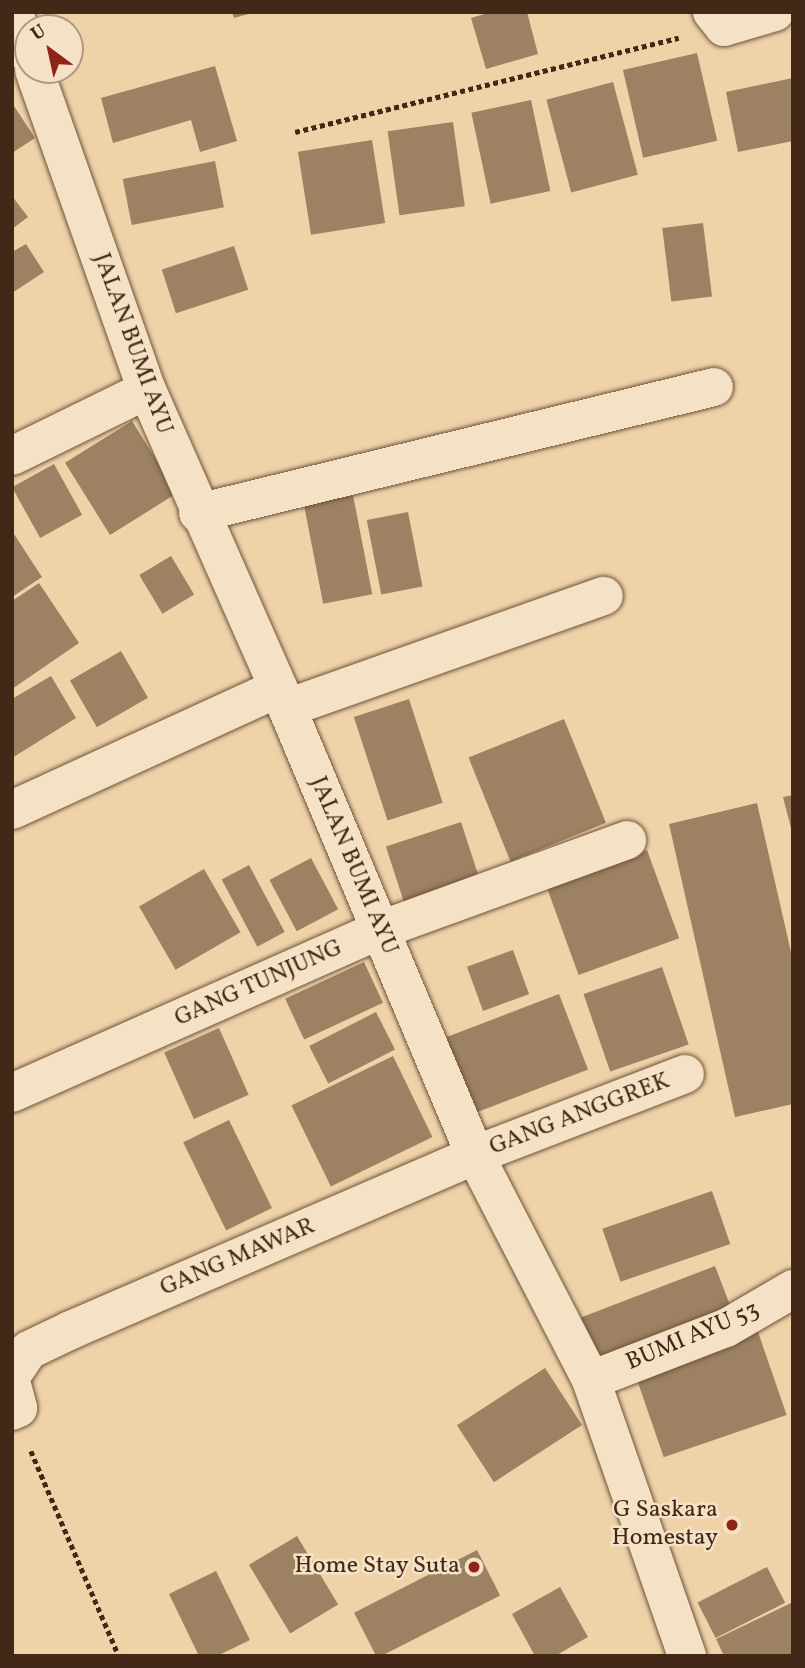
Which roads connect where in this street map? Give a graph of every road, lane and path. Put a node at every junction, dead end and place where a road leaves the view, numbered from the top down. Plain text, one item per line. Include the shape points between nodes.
1 (775, 12) edge
2 (718, 20) edge
3 (39, 84) edge
4 (295, 132) dead end
5 (713, 387) dead end
6 (147, 390) junction
7 (12, 456) edge
8 (198, 513) junction
9 (604, 596) dead end
10 (283, 698) junction
11 (12, 810) edge
12 (627, 840) dead end
13 (380, 930) junction
14 (685, 1074) dead end
15 (12, 1093) edge
16 (475, 1156) junction
17 (793, 1289) edge
18 (12, 1375) edge
19 (591, 1380) junction
20 (12, 1385) edge
21 (19, 1425) edge
22 (119, 1656) edge
23 (687, 1656) edge

1 - 2 street
2 - 4 path
3 - 6 street, JALAN BUMI AYU
5 - 8 street
6 - 7 street
6 - 8 street, JALAN BUMI AYU
8 - 10 street, JALAN BUMI AYU
9 - 10 street
10 - 11 street
10 - 13 street, JALAN BUMI AYU
12 - 13 street, GANG TUNJUNG
13 - 15 street, GANG TUNJUNG
13 - 16 street, JALAN BUMI AYU
14 - 16 street, GANG ANGGREK
16 - 18 street, GANG MAWAR via 29,1350
16 - 19 street, JALAN BUMI AYU
17 - 19 street, BUMI AYU 53 via 726,1328
19 - 23 street, JALAN BUMI AYU
20 - 21 street
21 - 22 path

